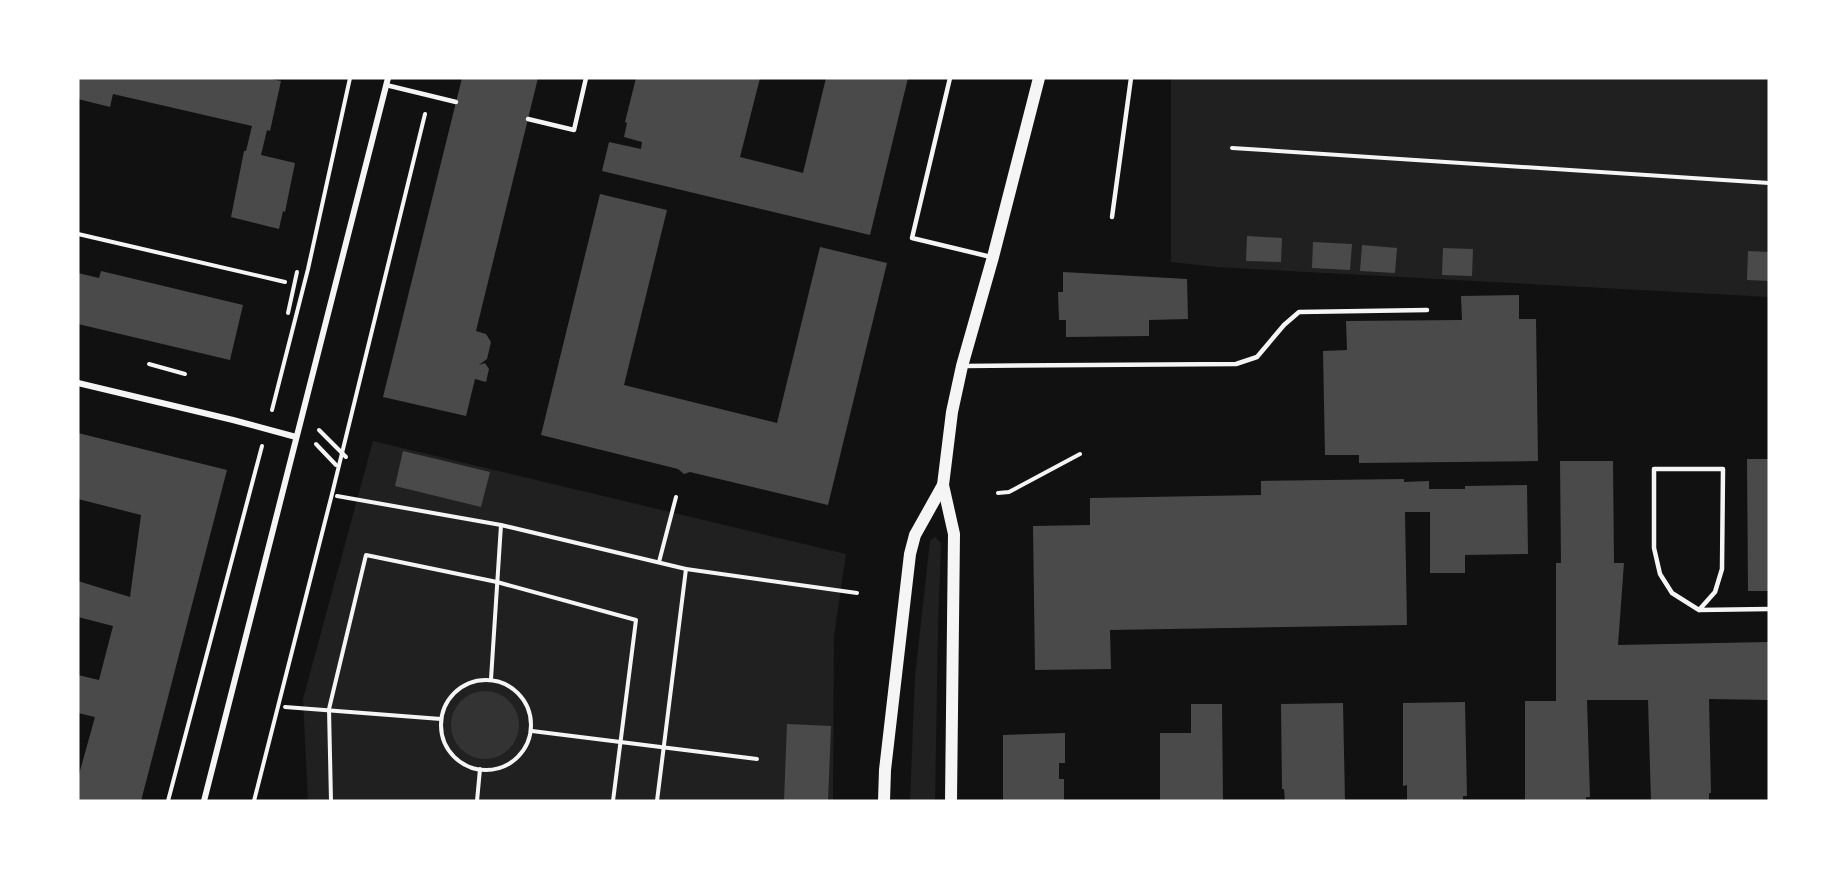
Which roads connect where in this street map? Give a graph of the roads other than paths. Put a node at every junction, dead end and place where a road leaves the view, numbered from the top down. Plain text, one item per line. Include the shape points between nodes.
1 (586, 78) edge
2 (950, 78) edge
3 (1039, 78) edge
4 (1131, 78) edge
5 (387, 82) edge
6 (456, 102) dead end
7 (528, 119) dead end
8 (1112, 217) dead end
9 (993, 257) junction
10 (1426, 310) dead end
11 (962, 366) junction
12 (78, 383) edge
13 (296, 437) junction
14 (943, 485) junction
15 (1769, 609) edge
16 (1699, 610) junction
17 (204, 801) edge
18 (884, 801) edge
19 (951, 801) edge

1 - 7 lane via 574,130
2 - 9 lane via 912,238
3 - 9 main road
4 - 8 lane
5 - 6 lane
5 - 13 street
9 - 11 main road
10 - 11 lane via 1299,312 1257,357 1236,364
11 - 14 main road
12 - 13 street
13 - 17 street
14 - 18 main road via 915,535 910,554
14 - 19 main road via 954,534
15 - 16 lane
16 - 16 lane via 1672,593 1660,574 1654,548 1654,469 1723,469 1722,569 1715,592

